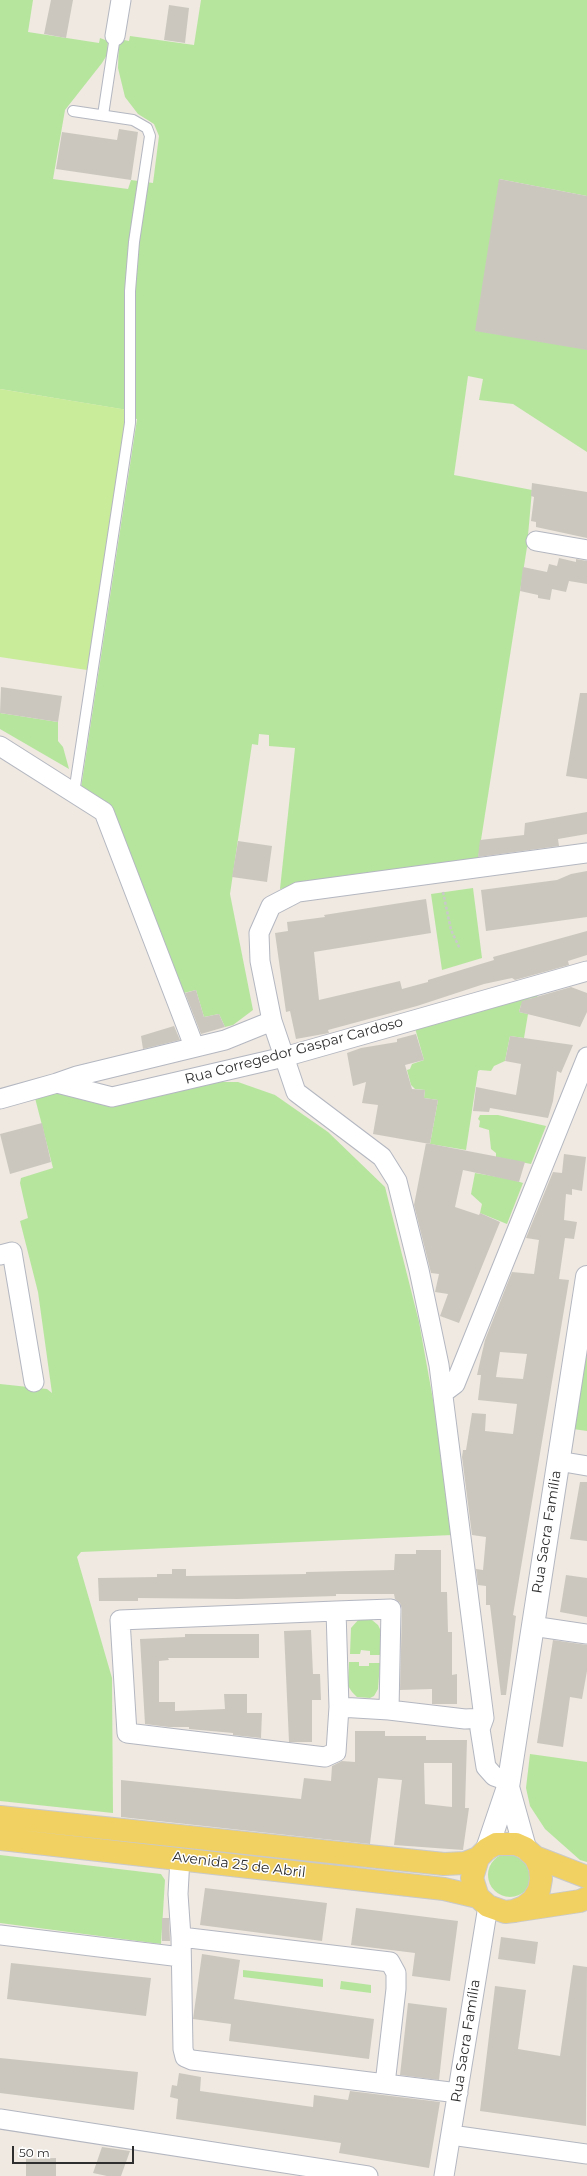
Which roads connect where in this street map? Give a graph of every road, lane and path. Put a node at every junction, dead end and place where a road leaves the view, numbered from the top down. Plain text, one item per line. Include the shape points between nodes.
1 (121, 0) edge
2 (115, 36) joint
3 (73, 111) dead end
4 (102, 115) junction
5 (536, 541) dead end
6 (587, 550) edge
7 (0, 746) edge
8 (74, 793) junction
9 (587, 853) edge
10 (443, 892) dead end
11 (460, 949) dead end
12 (587, 971) edge
13 (272, 1021) junction
14 (194, 1046) junction
15 (284, 1057) junction
16 (587, 1057) edge
17 (57, 1084) junction
18 (0, 1099) edge
19 (0, 1255) edge
20 (587, 1277) edge
21 (34, 1382) dead end
22 (443, 1393) junction
23 (558, 1461) junction
24 (587, 1466) edge
25 (336, 1611) junction
26 (532, 1626) junction
27 (587, 1634) edge
28 (339, 1707) junction
29 (388, 1710) junction
30 (484, 1718) junction
31 (512, 1756) junction
32 (508, 1784) junction
33 (0, 1817) edge
34 (0, 1839) edge
35 (482, 1853) junction
36 (530, 1853) junction
37 (180, 1858) junction
38 (587, 1877) edge
39 (587, 1898) edge
40 (483, 1901) junction
41 (514, 1911) junction
42 (0, 1935) edge
43 (181, 1937) junction
44 (182, 1957) junction
45 (385, 2084) junction
46 (458, 2093) junction
47 (0, 2119) edge
48 (450, 2135) junction
49 (587, 2154) edge
50 (368, 2176) edge
51 (444, 2176) edge

1 - 2 street
2 - 4 lane
3 - 4 lane
4 - 8 lane via 133,120 147,128 150,136 134,242 130,292 130,423
5 - 6 street
7 - 8 street
8 - 14 street via 104,812
9 - 13 street via 298,892 271,906 259,933 260,961
10 - 11 path via 451,930
12 - 15 street, Rua Corregedor Gaspar Cardoso
13 - 14 street via 225,1040
13 - 15 street
14 - 17 street via 77,1076
15 - 17 street, Rua Corregedor Gaspar Cardoso via 112,1097
15 - 22 street via 296,1092 382,1157 397,1182 421,1277
16 - 22 street via 456,1384
17 - 18 street, Rua Corregedor Gaspar Cardoso
19 - 21 street via 12,1252
20 - 23 street, Rua Sacra Família
22 - 30 street
23 - 24 street
23 - 26 street, Rua Sacra Família
25 - 28 street
25 - 28 street via 120,1620 127,1734 325,1757 336,1752
25 - 29 street via 391,1609
26 - 27 street
26 - 31 street, Rua Sacra Família
28 - 29 street
29 - 30 street via 465,1719
30 - 31 street via 490,1724 494,1750 499,1754
30 - 32 street via 480,1729 486,1767 494,1776
31 - 32 street, Rua Sacra Família
32 - 35 street, Rua Sacra Família
32 - 36 street, Rua Sacra Família
33 - 35 main road, Avenida 25 de Abril via 444,1864 465,1863
34 - 37 main road, Avenida 25 de Abril
35 - 36 main road, Avenida 25 de Abril via 496,1844 506,1842
35 - 40 main road via 472,1878
36 - 38 main road, Avenida 25 de Abril
36 - 41 main road via 540,1868 539,1890 533,1900
37 - 40 main road, Avenida 25 de Abril via 444,1889
37 - 43 street via 178,1894
39 - 41 main road, Avenida 25 de Abril
40 - 41 main road, Avenida 25 de Abril via 505,1912
40 - 46 street, Rua Sacra Família
42 - 44 street
43 - 44 street
43 - 45 street via 390,1962 396,1973 396,1989
44 - 45 street via 185,2056 192,2060
45 - 46 street
46 - 48 street, Rua Sacra Família
47 - 50 street
48 - 49 street
48 - 51 street, Rua Sacra Família

